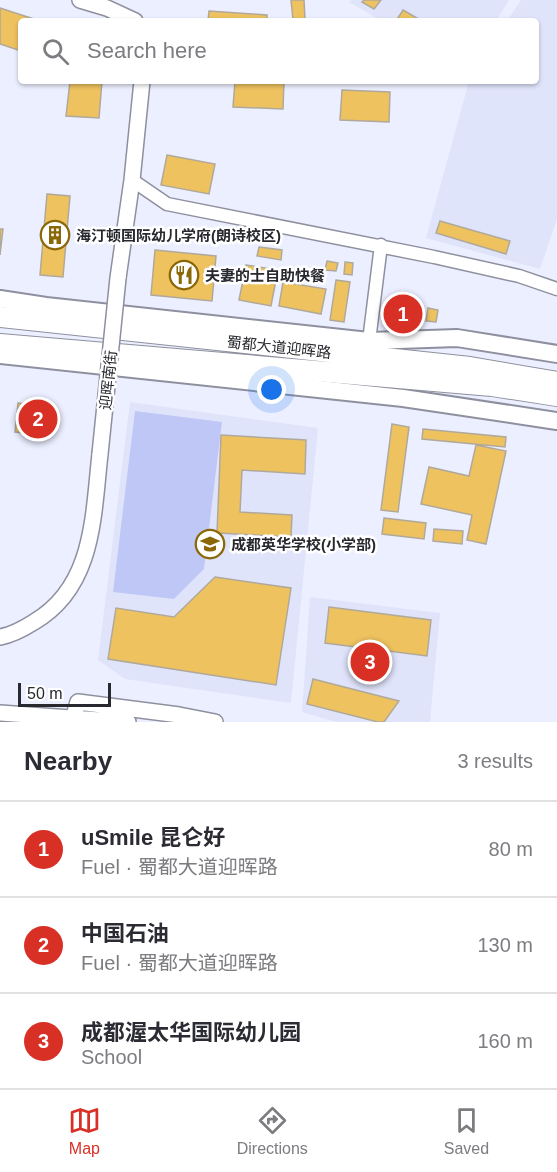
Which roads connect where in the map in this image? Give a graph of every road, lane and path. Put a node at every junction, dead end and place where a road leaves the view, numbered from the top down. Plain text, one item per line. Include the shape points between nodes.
1 (80, 0) edge
2 (129, 18) edge
3 (142, 84) edge
4 (132, 180) junction
5 (381, 245) junction
6 (557, 289) edge
7 (0, 299) edge
8 (46, 306) junction
9 (0, 309) edge
10 (0, 317) edge
11 (369, 341) junction
12 (0, 344) edge
13 (557, 354) edge
14 (0, 355) edge
15 (557, 382) edge
16 (557, 396) edge
17 (557, 420) edge
18 (0, 637) edge
19 (0, 714) edge
20 (73, 720) edge
21 (128, 722) edge
22 (215, 722) edge

1 - 2 street
3 - 4 street, 迎晖南街
4 - 5 street via 167,204
4 - 18 street, 迎晖南街, bridge via 91,537 77,576 50,613
5 - 6 street via 519,276
5 - 11 street
7 - 8 main road, 蜀都大道迎晖路
8 - 9 main road
8 - 11 main road, 蜀都大道迎晖路
10 - 15 highway, 蜀都大道迎晖路 via 470,367
11 - 13 main road, 蜀都大道迎晖路 via 457,338
12 - 16 highway, 蜀都大道迎晖路 via 492,386
14 - 17 main road via 402,398
19 - 20 street
20 - 21 street
20 - 22 street via 78,702

